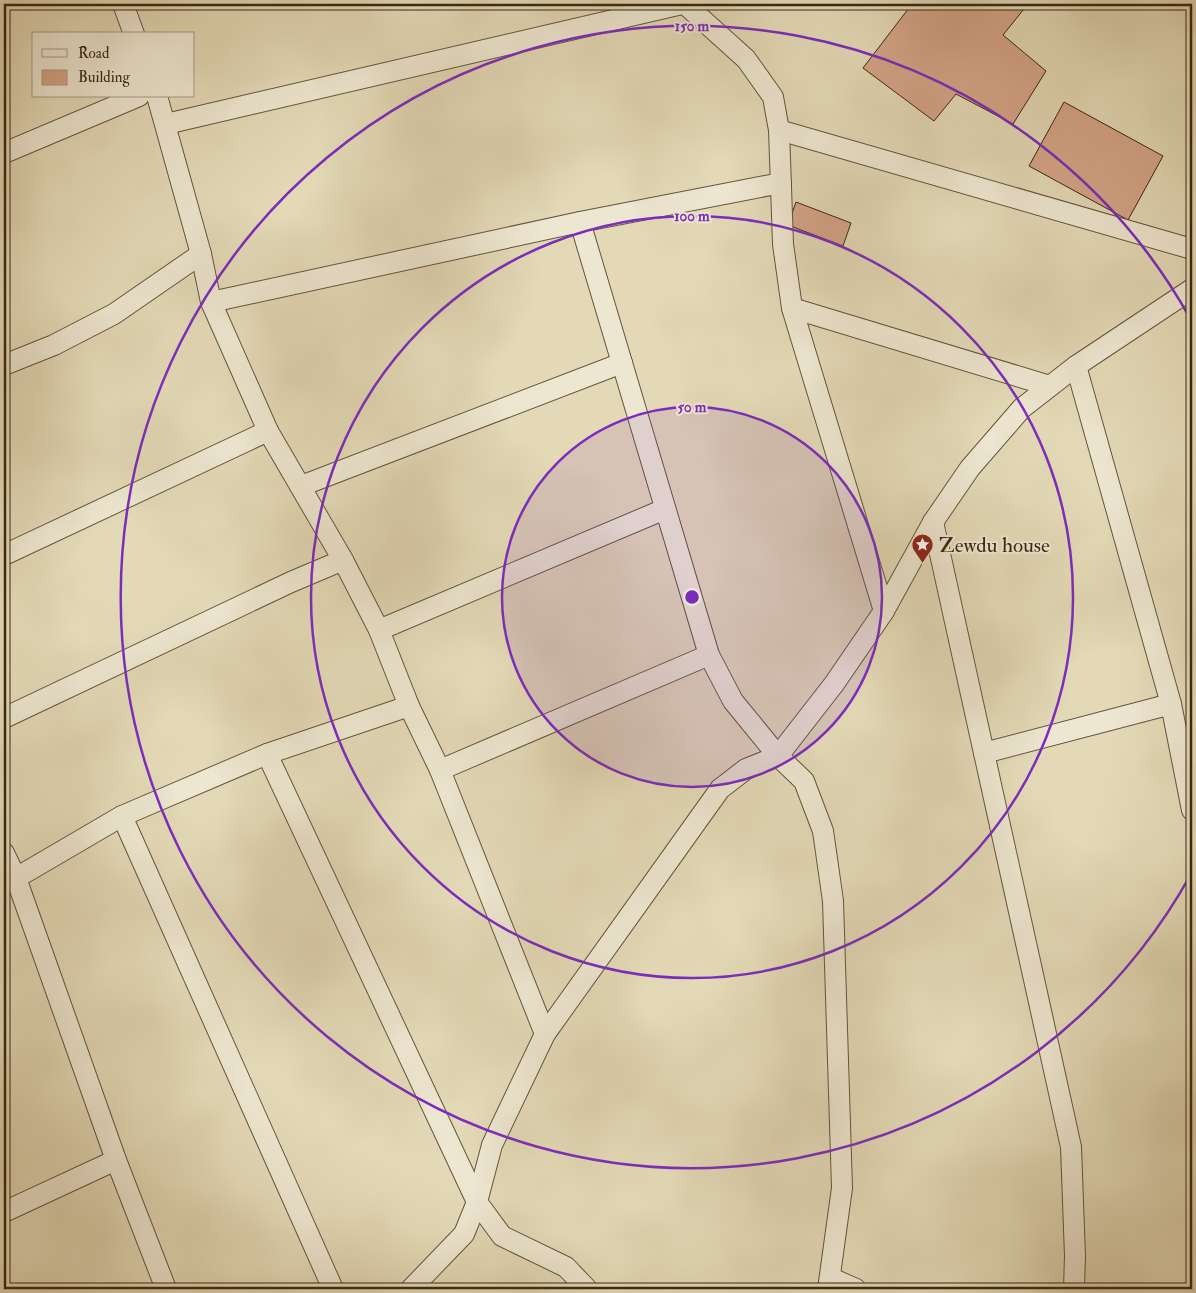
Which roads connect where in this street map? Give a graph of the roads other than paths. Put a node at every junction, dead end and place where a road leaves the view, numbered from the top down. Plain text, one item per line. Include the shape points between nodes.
1 (123, 4) edge
2 (684, 4) edge
3 (133, 32) edge
4 (134, 98) edge
5 (158, 98) edge
6 (166, 124) junction
7 (779, 130) junction
8 (4, 153) edge
9 (781, 183) junction
10 (580, 222) junction
11 (1192, 249) edge
12 (201, 254) junction
13 (1192, 289) edge
14 (211, 302) junction
15 (792, 308) junction
16 (622, 363) junction
17 (4, 365) edge
18 (1076, 366) junction
19 (1050, 386) junction
20 (268, 431) junction
21 (301, 486) junction
22 (666, 509) junction
23 (933, 522) junction
24 (4, 555) edge
25 (343, 560) junction
26 (884, 611) junction
27 (379, 630) junction
28 (709, 655) junction
29 (1171, 704) junction
30 (409, 706) junction
31 (4, 718) edge
32 (984, 753) junction
33 (267, 754) junction
34 (778, 756) junction
35 (440, 770) junction
36 (1192, 810) edge
37 (122, 816) junction
38 (4, 853) edge
39 (10, 880) edge
40 (545, 1034) junction
41 (116, 1160) junction
42 (477, 1202) junction
43 (4, 1212) edge
44 (830, 1284) edge
45 (166, 1289) edge
46 (333, 1289) edge
47 (411, 1289) edge
48 (586, 1289) edge
49 (856, 1289) edge
50 (1074, 1289) edge

1 - 3 street
2 - 6 street
2 - 7 street via 746,59 773,97
4 - 8 street
5 - 6 street
6 - 12 street
7 - 9 street
7 - 11 street
9 - 10 street
9 - 15 street via 783,244
10 - 14 street
10 - 16 street
12 - 14 street
12 - 17 street via 114,314 54,345
13 - 18 street
14 - 20 street
15 - 19 street
15 - 26 street
16 - 21 street
16 - 22 street
18 - 19 street
18 - 29 street
19 - 23 street via 1022,408 970,468
20 - 21 street
20 - 24 street
21 - 25 street
22 - 27 street
22 - 28 street
23 - 26 street
23 - 32 street
25 - 27 street
25 - 31 street
26 - 34 street via 834,684
27 - 30 street
28 - 34 street via 733,701
28 - 35 street
29 - 32 street
29 - 36 street
30 - 33 street
30 - 35 street
32 - 50 street via 1071,1147
33 - 37 street
33 - 42 street
34 - 40 street via 746,769 720,789
34 - 44 street via 804,781 820,822 833,900 842,1188
35 - 40 street
37 - 39 street
37 - 46 street
38 - 39 street
39 - 41 street
40 - 42 street via 492,1145
41 - 43 street
41 - 45 street
42 - 47 street via 464,1234
42 - 48 street via 502,1236 566,1267
44 - 49 street

